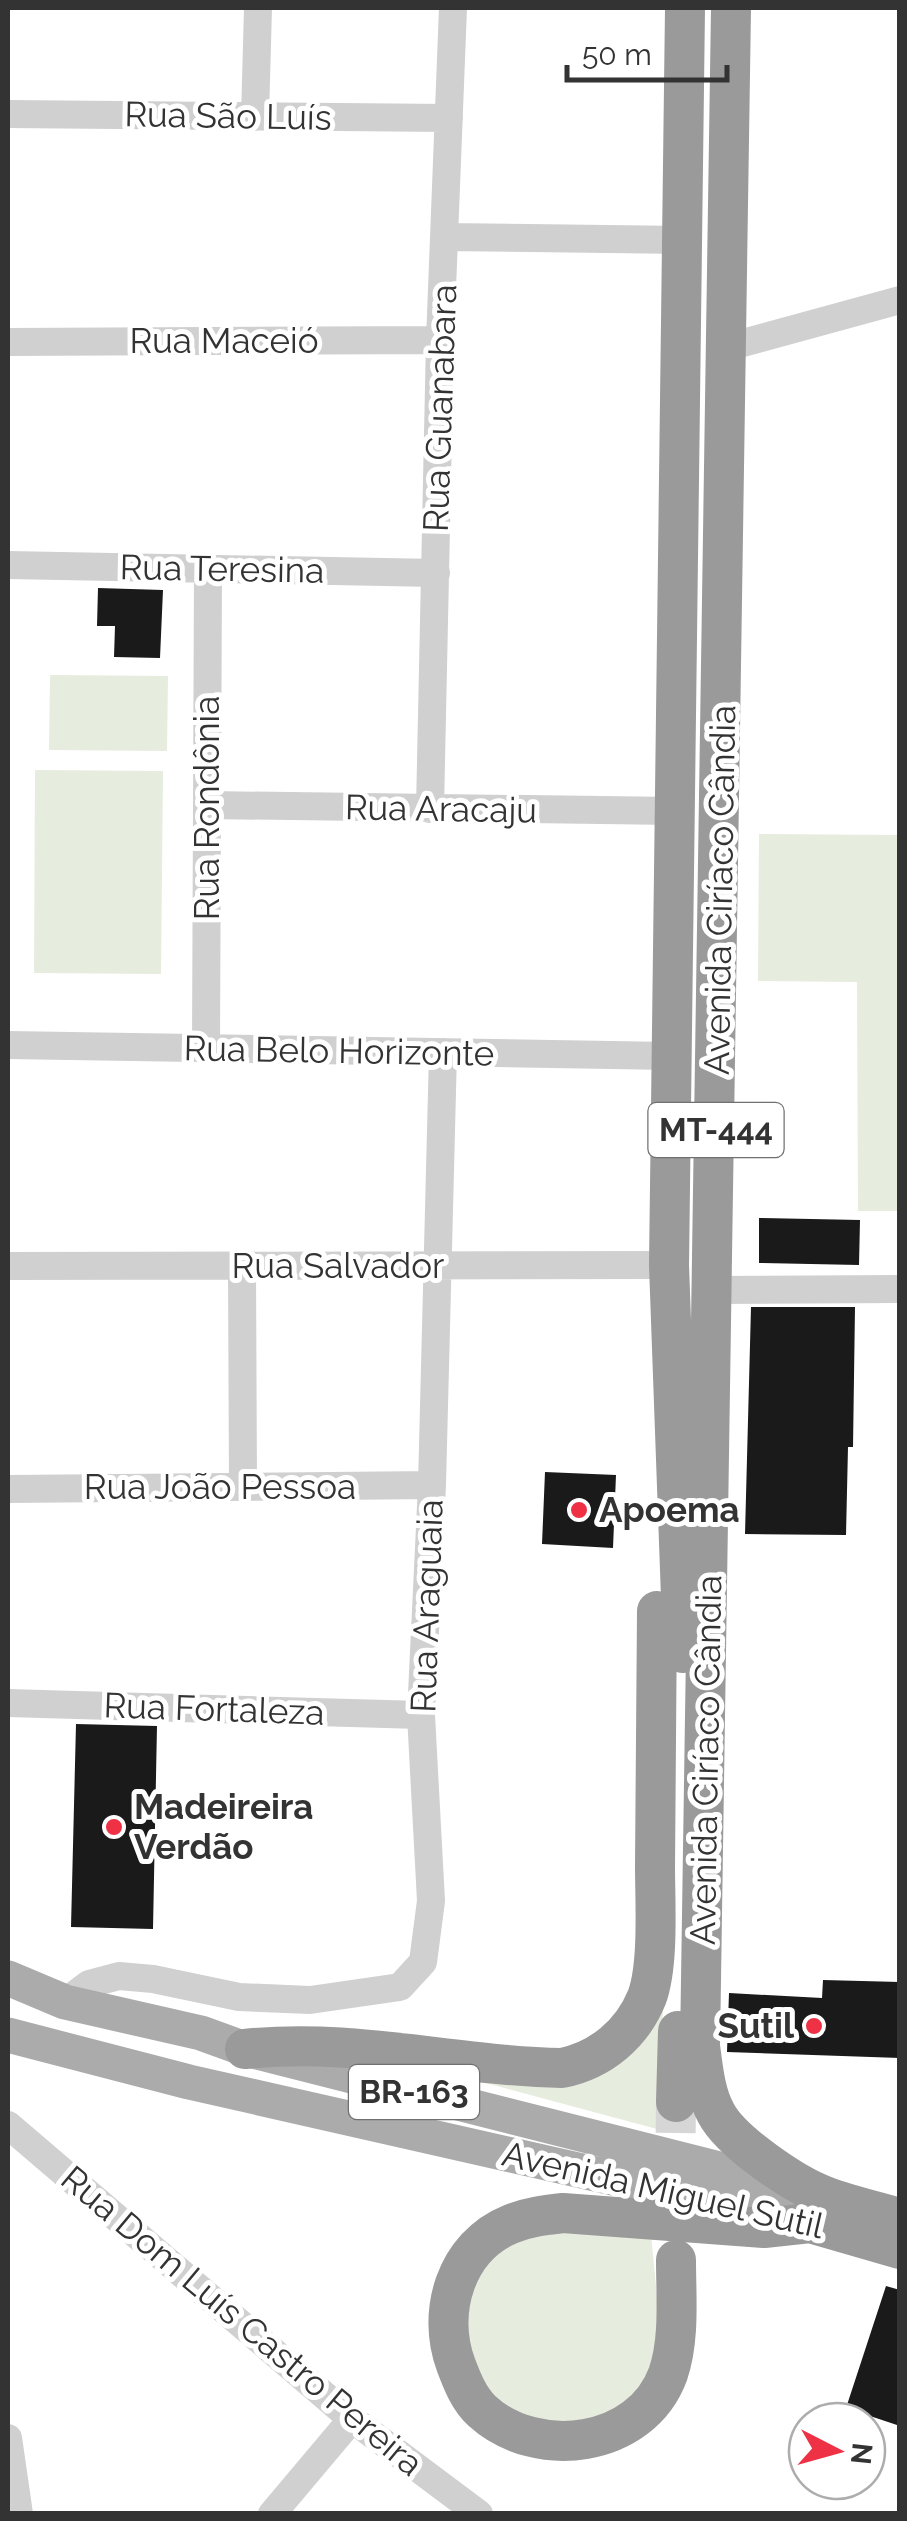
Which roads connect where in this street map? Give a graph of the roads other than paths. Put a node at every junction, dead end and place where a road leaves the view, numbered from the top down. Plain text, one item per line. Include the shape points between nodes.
1 (258, 8) edge
2 (453, 8) edge
3 (686, 8) edge
4 (731, 8) edge
5 (8, 114) edge
6 (255, 117) junction
7 (449, 118) junction
8 (446, 237) junction
9 (684, 240) junction
10 (900, 300) edge
11 (440, 340) junction
12 (8, 342) edge
13 (728, 347) junction
14 (8, 565) edge
15 (208, 569) junction
16 (436, 573) junction
17 (207, 806) junction
18 (430, 809) junction
19 (675, 811) junction
20 (8, 1044) edge
21 (206, 1048) junction
22 (443, 1052) junction
23 (670, 1056) junction
24 (436, 1265) junction
25 (669, 1265) junction
26 (8, 1266) edge
27 (242, 1267) junction
28 (714, 1290) junction
29 (900, 1290) edge
30 (671, 1312) junction
31 (432, 1485) junction
32 (243, 1487) junction
33 (8, 1489) edge
34 (8, 1703) edge
35 (422, 1714) junction
36 (8, 1978) edge
37 (239, 1997) junction
38 (64, 2002) junction
39 (200, 2033) junction
40 (8, 2035) edge
41 (245, 2049) junction
42 (676, 2102) tunnel mouth
43 (8, 2125) edge
44 (900, 2202) edge
45 (835, 2214) junction
46 (900, 2218) edge
47 (900, 2249) edge
48 (676, 2260) dead end
49 (900, 2268) edge
50 (352, 2418) junction
51 (8, 2438) edge
52 (11, 2468) edge
53 (19, 2514) edge
54 (272, 2514) edge
55 (479, 2514) edge

1 - 6 street
2 - 7 street, Rua Guanabara
3 - 9 highway, Avenida Ciríaco Cândia / MT-444
4 - 13 highway, Avenida Ciríaco Cândia / MT-444
5 - 6 street, Rua São Luís
6 - 7 street, Rua São Luís
7 - 8 street, Rua Guanabara
8 - 9 street
8 - 11 street, Rua Guanabara
9 - 19 highway, Avenida Ciríaco Cândia / MT-444
10 - 13 street
11 - 12 street, Rua Maceió
11 - 16 street, Rua Guanabara
13 - 28 highway, Avenida Ciríaco Cândia / MT-444
14 - 15 street, Rua Teresina
15 - 16 street, Rua Teresina
15 - 17 street, Rua Rondônia
16 - 18 street, Rua Guanabara
17 - 18 street, Rua Aracaju
17 - 21 street, Rua Rondônia
18 - 19 street, Rua Aracaju
19 - 23 highway, Avenida Ciríaco Cândia / MT-444
20 - 21 street, Rua Belo Horizonte
21 - 22 street, Rua Belo Horizonte
22 - 23 street, Rua Belo Horizonte
22 - 24 street, Rua Araguaia
23 - 25 highway, Avenida Ciríaco Cândia / MT-444
24 - 25 street, Rua Salvador
24 - 27 street, Rua Salvador
24 - 31 street, Rua Araguaia
25 - 30 highway, Avenida Ciríaco Cândia / MT-444
26 - 27 street, Rua Salvador
27 - 32 street
28 - 29 street
28 - 45 highway, Avenida Ciríaco Cândia / MT-444 via 704,2077 728,2132
30 - 41 highway, MT-444 via 658,1461 655,1930 648,1993 638,2016 608,2049 562,2068 334,2046
30 - 42 highway via 685,1721
31 - 32 street, Rua João Pessoa
31 - 35 street, Rua Araguaia
32 - 33 street, Rua João Pessoa
34 - 35 street, Rua Fortaleza
35 - 37 street, Rua Araguaia via 431,1901 423,1962 400,1987 310,2000
36 - 38 main road, Avenida Miguel Sutil / BR-163
37 - 38 street, Rua Araguaia via 119,1976 89,1984
37 - 39 street
38 - 39 main road, Avenida Miguel Sutil / BR-163
39 - 41 main road, Avenida Miguel Sutil / BR-163
40 - 45 main road, Avenida Miguel Sutil / BR-163 via 189,2082
41 - 45 main road, Avenida Miguel Sutil / BR-163
43 - 50 street, Rua Dom Luís Castro Pereira
44 - 45 street, Avenida Miguel Sutil
45 - 46 highway, BR-163
45 - 47 highway, BR-163
45 - 48 highway via 764,2228 563,2213 509,2224 464,2262 454,2286 447,2319 451,2350 470,2396 512,2431 562,2443 587,2440 634,2418 659,2393 668,2372
45 - 49 street, Avenida Miguel Sutil
50 - 54 street
50 - 55 street, Rua Dom Luís Castro Pereira
51 - 52 street
52 - 53 street

